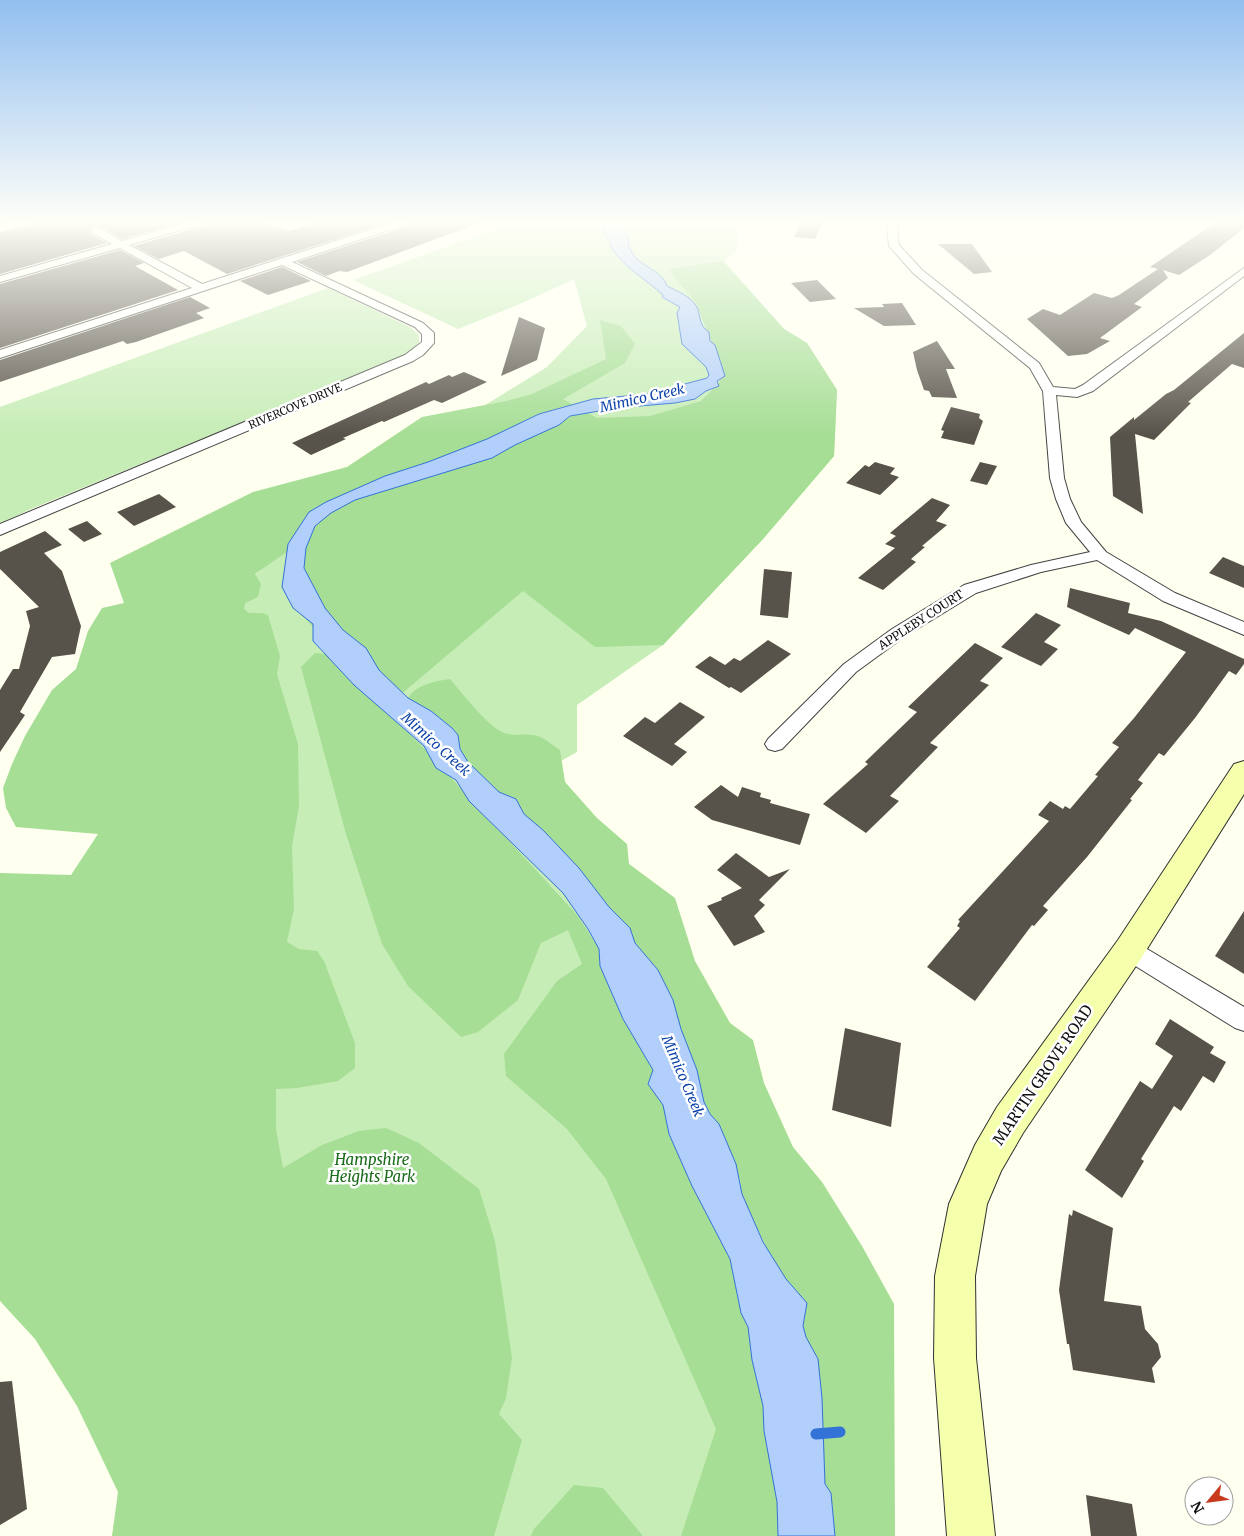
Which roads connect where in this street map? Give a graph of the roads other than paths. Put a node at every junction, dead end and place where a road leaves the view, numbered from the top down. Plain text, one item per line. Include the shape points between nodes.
1 (189, 292) edge
2 (348, 292) edge
3 (942, 292) edge
4 (1216, 292) edge
5 (0, 354) edge
6 (1049, 390) junction
7 (0, 530) edge
8 (1100, 555) junction
9 (1244, 629) edge
10 (775, 744) dead end
11 (1244, 771) edge
12 (1130, 950) junction
13 (1244, 1020) edge
14 (971, 1536) edge

1 - 5 street
2 - 7 street, RIVERCOVE DRIVE via 419,325 428,333 428,343 409,358
3 - 6 street via 1035,366
4 - 6 street via 1088,388 1077,393
6 - 8 street via 1063,500 1074,523
8 - 9 street via 1169,596
8 - 10 street, APPLEBY COURT via 1037,568 970,589 898,633 850,668
11 - 12 main road, MARTIN GROVE ROAD
12 - 13 street
12 - 14 main road, MARTIN GROVE ROAD via 1010,1120 988,1158 968,1204 955,1276 955,1358

